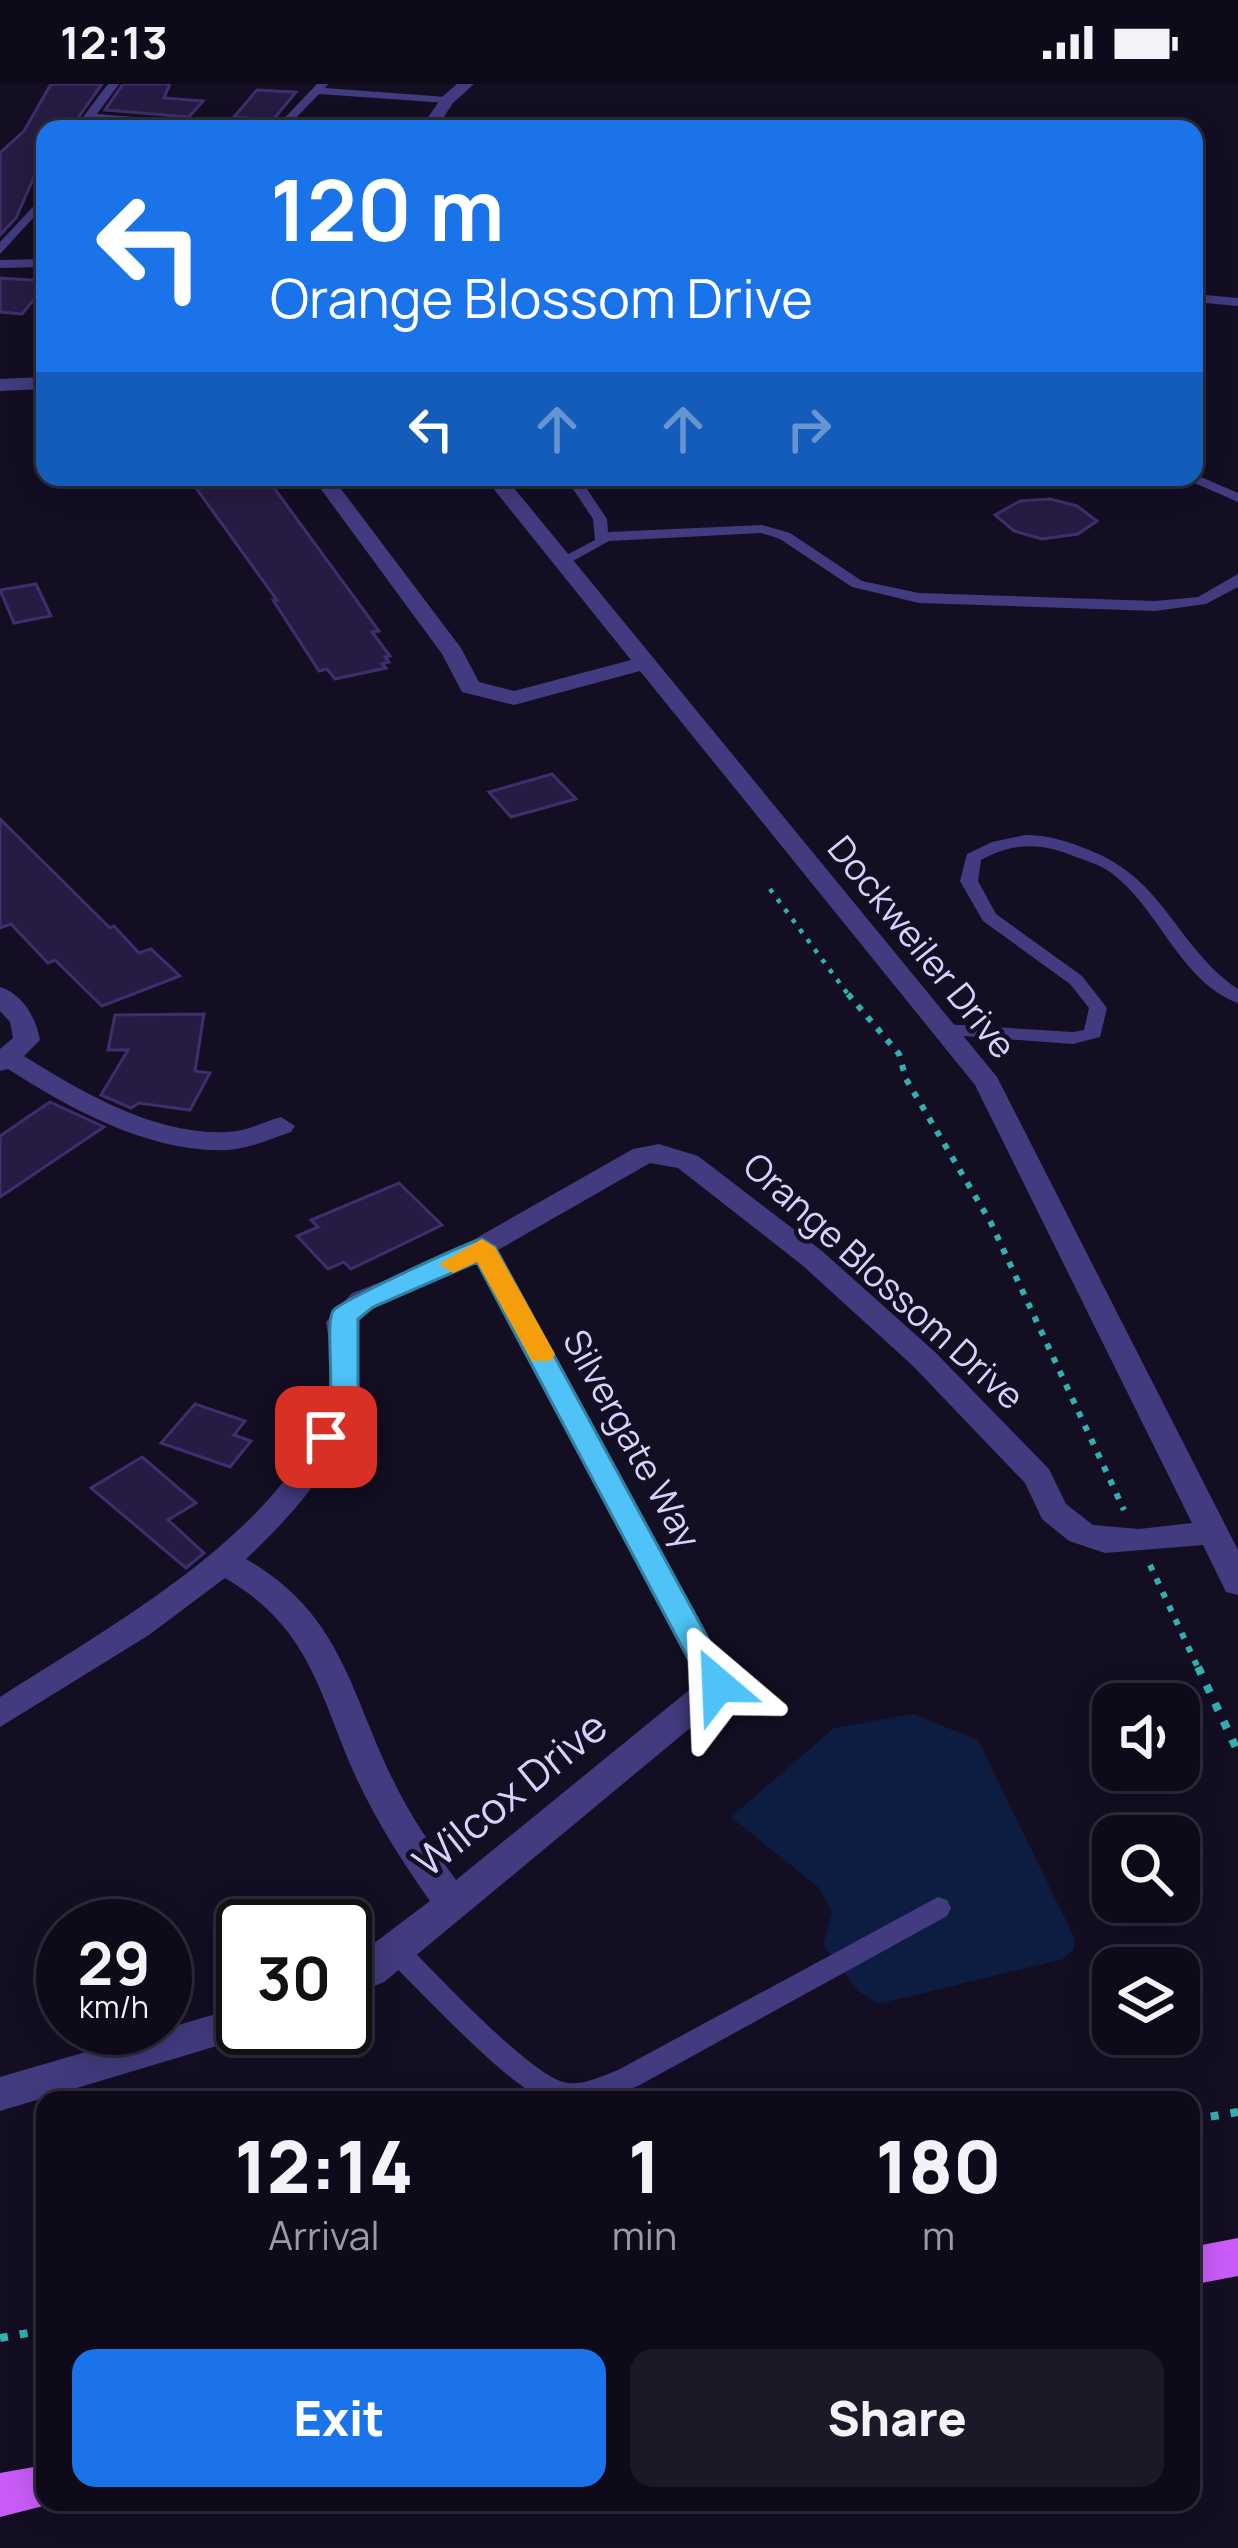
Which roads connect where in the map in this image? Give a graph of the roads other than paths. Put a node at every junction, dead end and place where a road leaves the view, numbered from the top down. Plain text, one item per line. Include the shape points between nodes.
1 (114, 84) edge
2 (435, 84) edge
3 (466, 84) edge
4 (320, 87) edge
5 (447, 100) junction
6 (93, 117) junction
7 (90, 120) edge
8 (131, 120) edge
9 (289, 120) edge
10 (434, 120) edge
11 (36, 207) edge
12 (0, 222) edge
13 (21, 223) junction
14 (0, 250) edge
15 (36, 263) edge
16 (0, 264) edge
17 (1203, 299) edge
18 (1238, 302) edge
19 (36, 383) edge
20 (0, 385) edge
21 (1203, 483) edge
22 (329, 486) edge
23 (501, 486) edge
24 (578, 486) edge
25 (1238, 498) edge
26 (602, 537) junction
27 (564, 562) junction
28 (1238, 578) edge
29 (646, 663) junction
30 (0, 995) edge
31 (1238, 997) edge
32 (944, 1030) junction
33 (5, 1061) edge
34 (281, 1126) dead end
35 (482, 1247) junction
36 (1229, 1559) edge
37 (224, 1562) junction
38 (712, 1669) joint
39 (0, 1714) edge
40 (451, 1903) junction
41 (938, 1908) dead end
42 (395, 1950) junction
43 (372, 1970) edge
44 (216, 2030) edge
45 (555, 2091) edge
46 (595, 2091) edge
47 (0, 2094) edge
48 (1238, 2257) edge
49 (1200, 2264) edge
50 (36, 2488) edge
51 (0, 2495) edge

1 - 6 lane
2 - 5 street
3 - 5 street
4 - 5 lane
4 - 9 lane
5 - 10 street
6 - 7 lane
6 - 8 lane
11 - 13 lane
12 - 13 lane
13 - 14 lane
15 - 16 lane
17 - 18 lane
19 - 20 street
21 - 25 lane
22 - 29 street via 470,687 514,698
23 - 27 street, Dockweiler Drive
24 - 26 lane
26 - 27 lane
26 - 28 lane via 762,529 857,584 920,598 1155,606 1201,601
27 - 29 street, Dockweiler Drive
29 - 32 street, Dockweiler Drive
30 - 33 street via 23,1020 27,1040
31 - 32 lane via 1195,966 1162,915 1115,866 1036,838 989,847 973,858 969,881 989,917 1076,980 1098,1008 1093,1033
32 - 36 street, Dockweiler Drive via 987,1083
33 - 34 street via 186,1140 230,1141
35 - 36 street, Orange Blossom Drive via 643,1155 688,1162 924,1359 1038,1477 1053,1511 1081,1533
35 - 37 street, Orange Blossom Drive via 344,1316 347,1373 336,1418 290,1496
35 - 38 street, Silvergate Way
37 - 39 street, Orange Blossom Drive
37 - 40 street via 272,1591 315,1635 389,1809
38 - 40 street, Wilcox Drive via 713,1691
40 - 42 street, Wilcox Drive
41 - 46 lane
42 - 43 street, Wilcox Drive
42 - 45 lane
44 - 47 street
48 - 49 main road
50 - 51 main road

